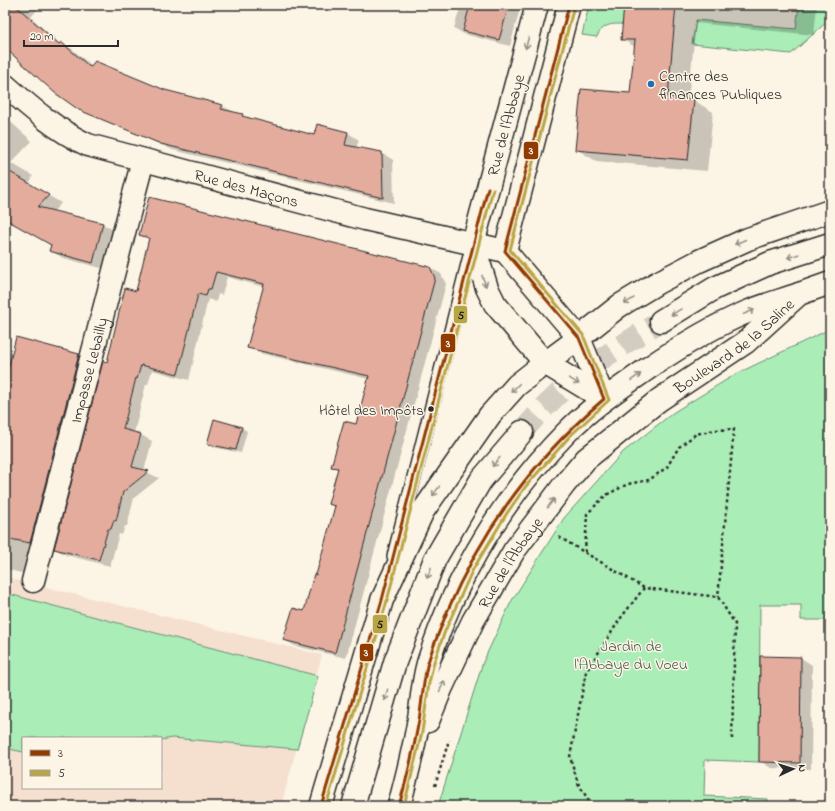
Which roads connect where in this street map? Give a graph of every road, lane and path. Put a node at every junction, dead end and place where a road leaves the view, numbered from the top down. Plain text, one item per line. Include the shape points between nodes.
1 (538, 5) edge
2 (569, 5) edge
3 (5, 85) edge
4 (143, 160) junction
5 (830, 211) edge
6 (473, 244) junction
7 (830, 244) edge
8 (505, 251) junction
9 (830, 283) edge
10 (799, 294) junction
11 (660, 321) tunnel mouth
12 (580, 338) junction
13 (544, 363) junction
14 (604, 399) junction
15 (659, 400) joint
16 (522, 432) tunnel mouth
17 (554, 534) dead end
18 (585, 552) junction
19 (33, 581) dead end
20 (644, 588) junction
21 (718, 597) junction
22 (382, 600) junction
23 (732, 739) dead end
24 (412, 761) junction
25 (321, 806) edge
26 (353, 806) edge
27 (399, 806) edge
28 (592, 806) edge

1 -> 6 main road, Rue de l'Abbaye
2 - 8 main road, Rue de l'Abbaye
3 - 4 main road, Rue des Maçons via 41,117 73,138 88,146
4 - 6 main road, Rue des Maçons via 365,219
4 - 19 main road, Impasse Lebailly
5 -> 12 main road, Rue de l'Abbaye via 748,239 699,261 619,306
6 - 8 main road, Rue des Maçons
6 -> 13 main road via 487,288 495,304
6 - 22 lane, Rue de l'Abbaye
7 -> 11 main road via 763,266 715,288
8 - 12 main road
9 - 10 main road, Boulevard de la Saline
14 -> 10 main road, Rue de l'Abbaye via 701,334 746,312
10 - 15 main road, Boulevard de la Saline via 746,342
12 - 13 main road, Rue de l'Abbaye
12 - 14 main road
13 -> 14 main road
13 -> 22 main road, Rue de l'Abbaye via 517,385 490,415 423,511
14 - 24 main road, Rue de l'Abbaye via 562,438 510,500 467,570 448,609 429,662
24 -> 15 main road, Rue de l'Abbaye via 440,689 473,621 514,551 586,459
16 -> 26 main road via 481,480 435,559 395,662
17 - 18 path
18 - 20 path
18 - 21 path via 587,514 606,495 628,484 649,480 667,467 679,447 696,434 734,429
20 - 21 path
20 - 28 path via 620,619 586,672 570,756 578,783
21 - 23 path via 735,624
22 - 25 main road, Rue de l'Abbaye
24 - 27 main road, Rue de l'Abbaye

